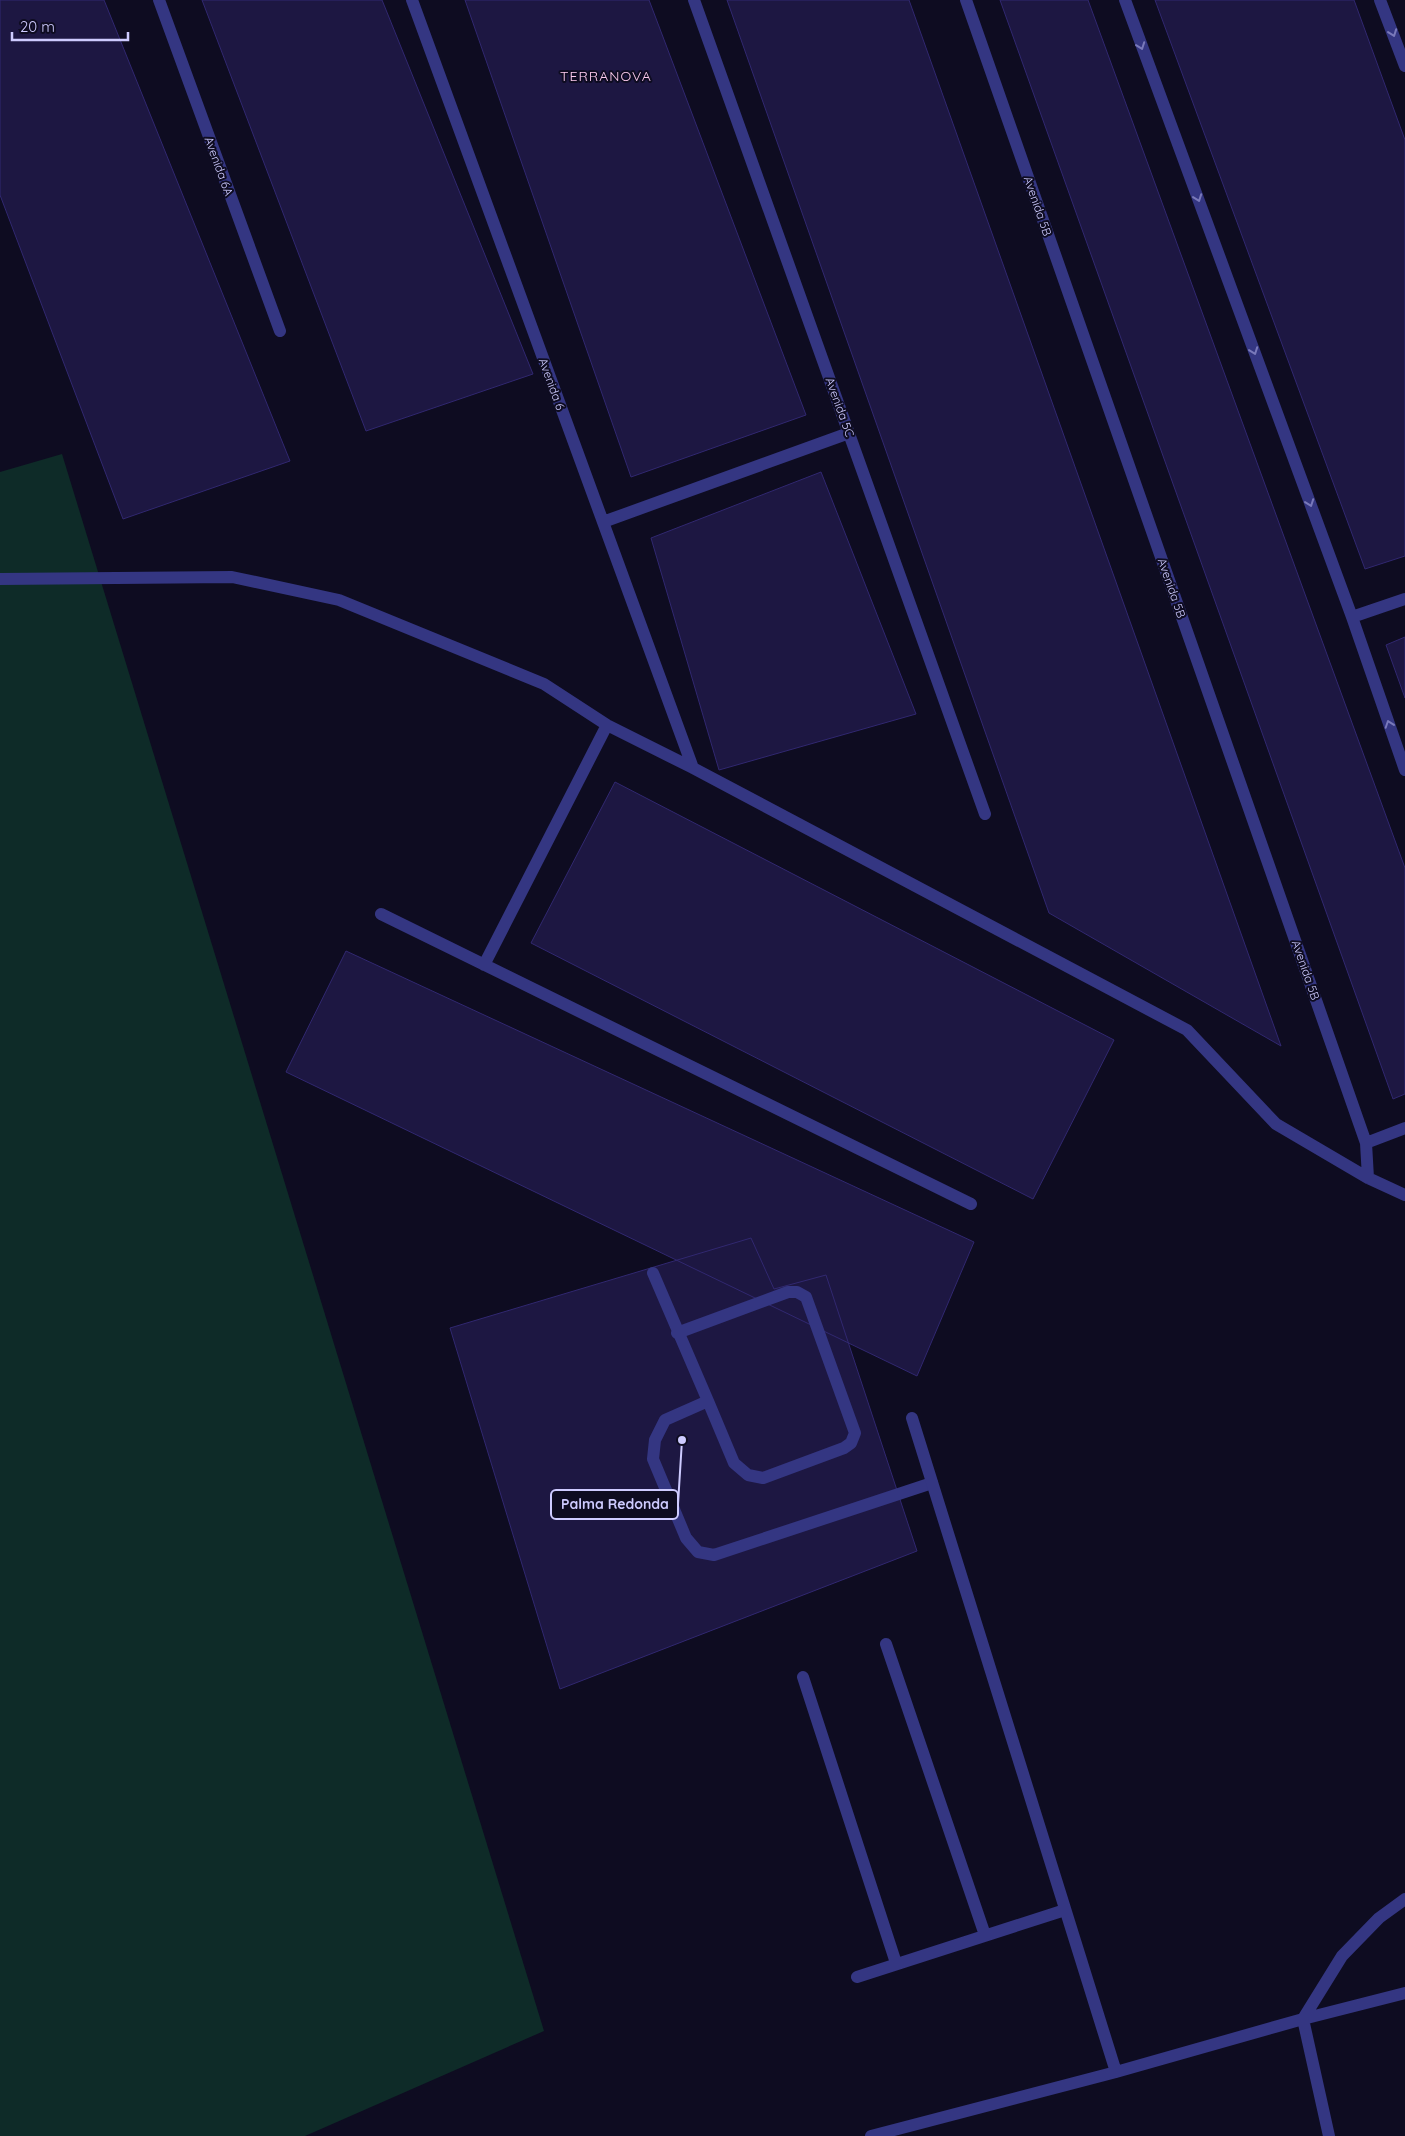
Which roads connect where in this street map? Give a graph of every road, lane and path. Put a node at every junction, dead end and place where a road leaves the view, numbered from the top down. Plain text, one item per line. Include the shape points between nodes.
1 (159, 0) edge
2 (412, 0) edge
3 (694, 0) edge
4 (966, 0) edge
5 (1124, 0) edge
6 (1380, 0) edge
7 (1405, 66) edge
8 (280, 331) dead end
9 (849, 433) junction
10 (603, 522) junction
11 (0, 579) edge
12 (1405, 599) edge
13 (1352, 617) junction
14 (607, 725) junction
15 (693, 768) junction
16 (1405, 770) edge
17 (985, 814) dead end
18 (381, 914) dead end
19 (484, 965) junction
20 (1405, 1128) edge
21 (1366, 1143) junction
22 (1368, 1178) junction
23 (1405, 1195) edge
24 (971, 1204) dead end
25 (653, 1273) dead end
26 (678, 1333) junction
27 (708, 1402) junction
28 (912, 1418) dead end
29 (932, 1483) junction
30 (886, 1644) dead end
31 (802, 1677) dead end
32 (1405, 1899) edge
33 (1065, 1910) junction
34 (985, 1935) junction
35 (896, 1963) junction
36 (857, 1977) dead end
37 (1405, 1993) edge
38 (1303, 2019) junction
39 (1116, 2072) junction
40 (871, 2136) edge
41 (1329, 2136) edge

1 - 8 street, Avenida 6A
2 - 10 street, Avenida 6
3 - 9 street, Avenida 5C
4 - 21 street, Avenida 5B
5 -> 13 street
6 -> 7 street
9 - 10 street
9 - 17 street, Avenida 5C
10 - 15 street, Avenida 6
11 - 14 street via 232,577 339,600 544,684
12 - 13 street
16 -> 13 street
14 - 15 street
14 - 19 street
15 - 22 street via 1187,1030 1276,1124
18 - 19 street
19 - 24 street
20 - 21 street
21 - 22 street, Avenida 5B
22 - 23 street
25 - 26 street
26 - 27 street
26 - 27 street via 788,1292 806,1297 855,1433 851,1443 844,1448 763,1478 748,1475 734,1463
27 - 29 street via 665,1420 655,1440 653,1459 686,1538 698,1552 714,1555
28 - 29 street
29 - 33 street
30 - 34 street
31 - 35 street
32 - 38 street via 1378,1918 1342,1956
33 - 34 street
33 - 39 street
34 - 35 street
35 - 36 street
37 - 38 street
38 - 39 street
38 - 41 street
39 - 40 street

